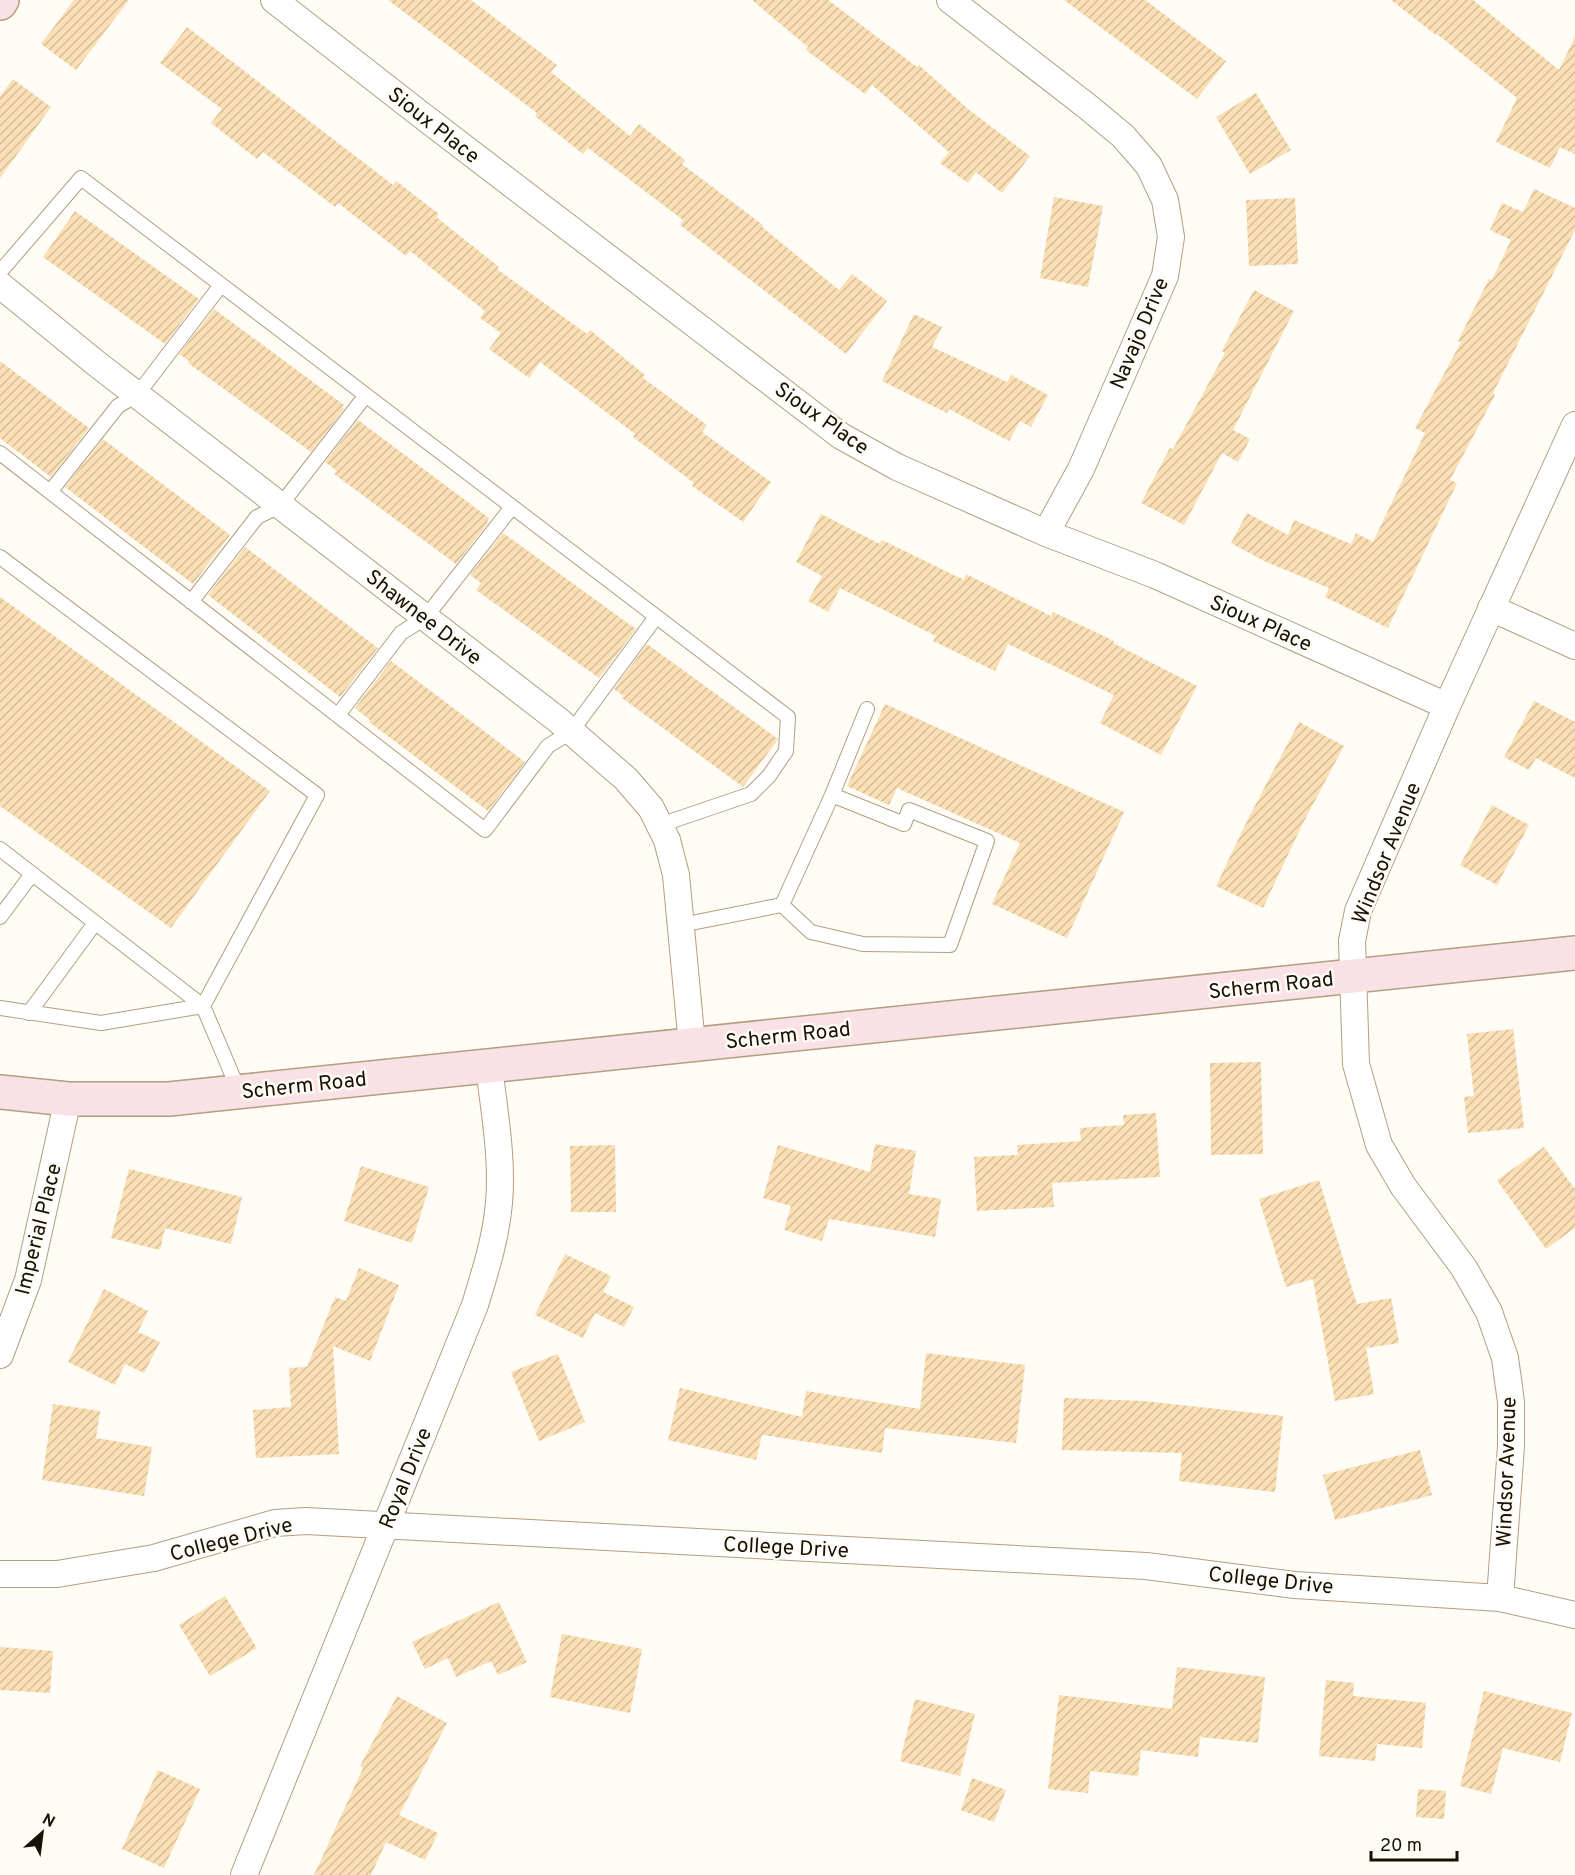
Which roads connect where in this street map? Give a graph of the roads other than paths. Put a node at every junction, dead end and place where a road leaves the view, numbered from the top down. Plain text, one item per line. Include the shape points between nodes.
1 (274, 0) edge
2 (950, 0) edge
3 (0, 272) edge
4 (0, 285) edge
5 (221, 285) junction
6 (138, 395) junction
7 (366, 395) junction
8 (1575, 425) edge
9 (0, 453) edge
10 (50, 492) junction
11 (280, 506) junction
12 (512, 507) junction
13 (1046, 533) junction
14 (0, 557) edge
15 (191, 602) junction
16 (1491, 608) junction
17 (656, 617) junction
18 (425, 618) junction
19 (1575, 646) edge
20 (1447, 706) junction
21 (867, 710) dead end
22 (338, 715) junction
23 (571, 732) junction
24 (832, 795) junction
25 (660, 825) junction
26 (0, 849) edge
27 (32, 874) junction
28 (782, 905) junction
29 (0, 917) edge
30 (95, 923) junction
31 (681, 925) junction
32 (1575, 953) edge
33 (1353, 976) junction
34 (203, 1006) junction
35 (0, 1008) edge
36 (29, 1013) junction
37 (692, 1045) junction
38 (489, 1066) junction
39 (0, 1092) edge
40 (240, 1092) junction
41 (68, 1100) junction
42 (0, 1355) edge
43 (386, 1526) junction
44 (0, 1574) edge
45 (1500, 1598) junction
46 (1575, 1615) edge
47 (244, 1875) edge

1 - 13 street, Sioux Place via 841,436 897,467
2 - 13 street, Navajo Drive via 1123,136 1149,166 1165,200 1171,237 1165,276 1081,470
3 - 5 lane via 81,178
4 - 6 street, Shawnee Drive
5 - 6 lane
5 - 7 lane
6 - 10 lane via 118,406
6 - 11 street, Shawnee Drive
7 - 11 lane
7 - 12 lane
8 - 16 street, Windsor Avenue
9 - 10 lane
10 - 15 lane
11 - 15 lane via 257,517
11 - 18 street, Shawnee Drive
12 - 17 lane
12 - 18 lane
13 - 20 street, Sioux Place via 1155,575
14 - 34 lane via 317,795
15 - 22 lane
16 - 19 street
16 - 20 street, Windsor Avenue
17 - 23 lane
17 - 25 lane via 788,717 786,750 751,794
18 - 22 lane via 401,633
18 - 23 street, Shawnee Drive
20 - 33 street, Windsor Avenue via 1358,910 1352,941
21 - 24 lane
22 - 23 lane via 485,830 548,746
23 - 25 street, Shawnee Drive via 626,779
24 - 28 lane
24 - 28 lane via 904,824 909,810 987,841 950,945 863,944 811,932
25 - 31 street, Shawnee Drive via 676,875
26 - 27 lane
27 - 29 lane
27 - 30 lane
28 - 31 lane
30 - 34 lane
30 - 36 lane
31 - 37 street, Shawnee Drive
32 - 33 street, Scherm Road
33 - 37 street, Scherm Road
33 - 45 street, Windsor Avenue via 1356,1064 1380,1145 1403,1186 1464,1268 1489,1312 1505,1358 1511,1446
34 - 36 lane via 101,1023
34 - 40 lane
35 - 36 lane
37 - 38 street, Scherm Road
38 - 40 street, Scherm Road
38 - 43 street, Royal Drive via 500,1162 499,1203 491,1252 475,1305
39 - 41 street, Scherm Road
40 - 41 street, Scherm Road via 169,1099
41 - 42 street, Imperial Place via 28,1280
43 - 44 street, College Drive via 275,1523 154,1558 57,1574
43 - 45 street, College Drive via 1146,1566 1294,1585
43 - 47 street, Royal Drive
45 - 46 street, College Drive

